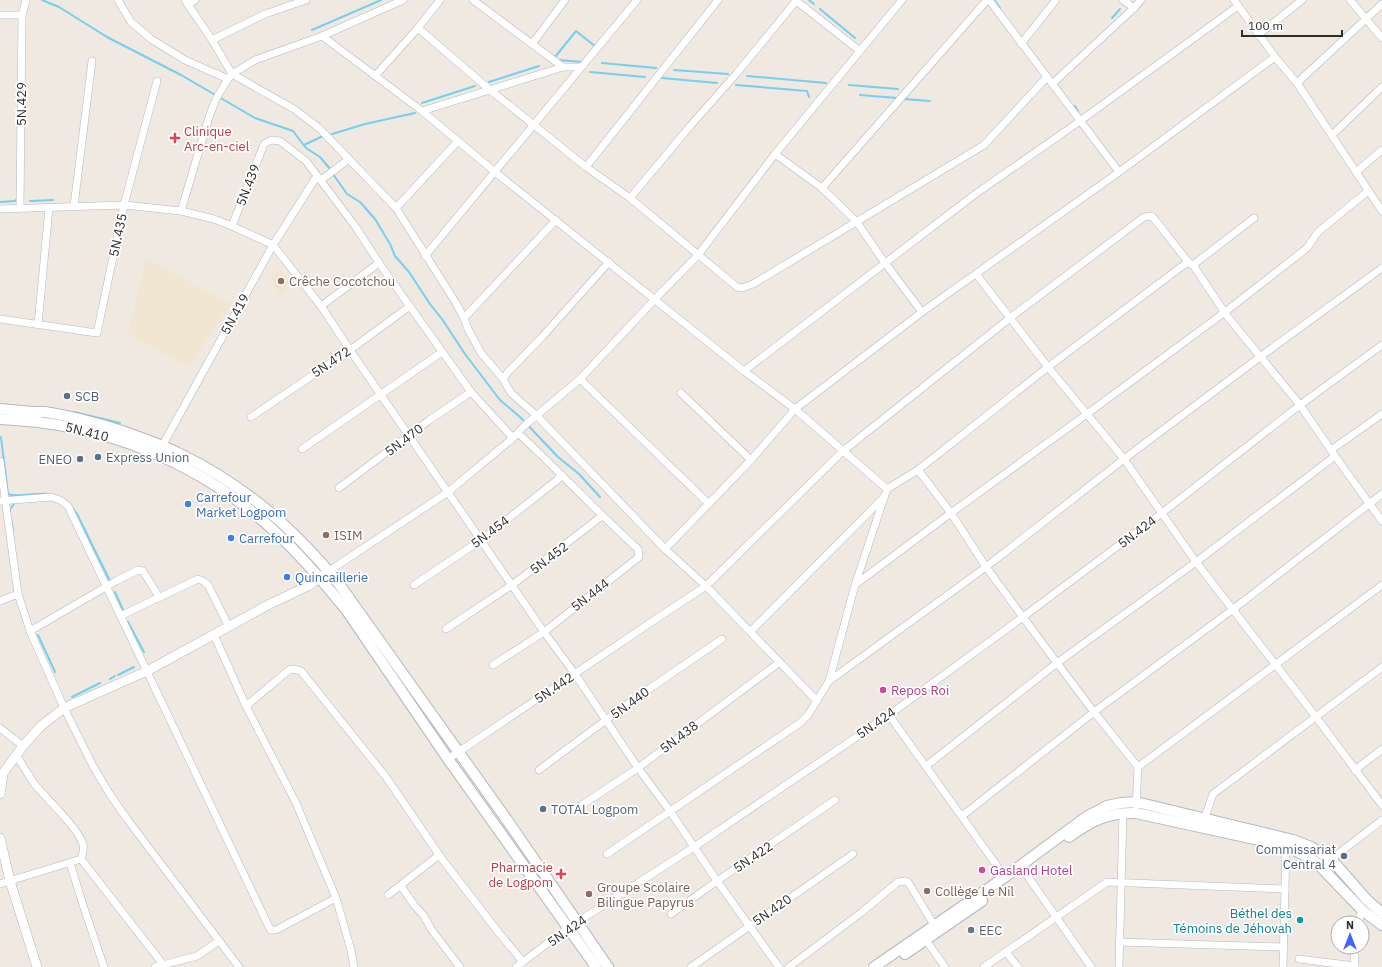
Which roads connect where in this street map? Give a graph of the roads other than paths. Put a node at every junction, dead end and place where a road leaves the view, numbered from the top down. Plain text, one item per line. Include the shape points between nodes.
1 (26, 0) edge
2 (118, 0) edge
3 (195, 0) edge
4 (306, 0) edge
5 (403, 0) edge
6 (440, 0) edge
7 (473, 0) edge
8 (565, 0) edge
9 (637, 0) edge
10 (718, 0) edge
11 (796, 0) edge
12 (988, 0) edge
13 (1123, 0) edge
14 (1141, 0) edge
15 (1302, 0) edge
16 (1350, 0) edge
17 (899, 1) edge
18 (1055, 1) edge
19 (186, 2) edge
20 (1236, 3) edge
21 (1382, 4) edge
22 (1134, 8) junction
23 (0, 15) edge
24 (22, 15) junction
25 (1366, 19) junction
26 (418, 28) junction
27 (1258, 35) junction
28 (322, 36) junction
29 (1382, 38) edge
30 (212, 40) junction
31 (532, 44) junction
32 (1022, 44) junction
33 (860, 51) junction
34 (1275, 57) junction
35 (92, 61) dead end
36 (563, 67) junction
37 (582, 68) junction
38 (375, 76) junction
39 (230, 77) junction
40 (1046, 77) junction
41 (156, 81) dead end
42 (1052, 84) junction
43 (1298, 84) junction
44 (1382, 87) edge
45 (489, 89) junction
46 (422, 111) junction
47 (1080, 121) junction
48 (534, 125) junction
49 (1332, 135) junction
50 (458, 141) junction
51 (1382, 150) edge
52 (775, 154) junction
53 (349, 159) junction
54 (586, 167) junction
55 (496, 172) junction
56 (1119, 172) junction
57 (1356, 172) junction
58 (319, 178) junction
59 (822, 188) junction
60 (1368, 191) junction
61 (630, 198) junction
62 (124, 205) junction
63 (74, 206) junction
64 (20, 208) junction
65 (48, 208) junction
66 (396, 208) junction
67 (0, 209) edge
68 (1382, 210) edge
69 (181, 211) junction
70 (1254, 218) dead end
71 (556, 220) junction
72 (856, 222) junction
73 (232, 226) junction
74 (273, 245) junction
75 (698, 255) junction
76 (426, 256) junction
77 (609, 262) junction
78 (379, 263) junction
79 (885, 263) junction
80 (1191, 264) junction
81 (1382, 268) edge
82 (976, 274) junction
83 (655, 299) junction
84 (321, 306) junction
85 (410, 306) junction
86 (922, 312) junction
87 (1225, 312) junction
88 (464, 318) junction
89 (1010, 318) junction
90 (0, 319) edge
91 (38, 325) junction
92 (1382, 345) edge
93 (350, 350) junction
94 (442, 352) junction
95 (1260, 356) junction
96 (1048, 366) junction
97 (744, 371) junction
98 (503, 379) junction
99 (580, 379) junction
100 (471, 392) junction
101 (681, 393) dead end
102 (381, 394) junction
103 (1300, 405) junction
104 (0, 409) edge
105 (795, 410) junction
106 (1087, 414) junction
107 (1382, 414) edge
108 (251, 417) dead end
109 (535, 417) junction
110 (0, 419) edge
111 (515, 436) junction
112 (409, 437) junction
113 (302, 449) dead end
114 (160, 450) junction
115 (1331, 450) junction
116 (843, 451) junction
117 (1335, 456) junction
118 (1124, 459) junction
119 (751, 460) junction
120 (0, 461) edge
121 (918, 470) junction
122 (562, 475) junction
123 (339, 488) dead end
124 (448, 492) junction
125 (886, 492) junction
126 (1382, 494) edge
127 (3, 501) edge
128 (1369, 503) junction
129 (709, 504) junction
130 (951, 513) junction
131 (1162, 513) junction
132 (602, 516) junction
133 (1382, 520) edge
134 (481, 540) junction
135 (665, 550) junction
136 (1196, 562) junction
137 (986, 567) junction
138 (329, 571) junction
139 (321, 578) junction
140 (414, 585) dead end
141 (512, 585) junction
142 (855, 585) junction
143 (1382, 585) edge
144 (706, 586) junction
145 (107, 587) junction
146 (18, 594) junction
147 (159, 597) junction
148 (0, 601) edge
149 (1232, 610) junction
150 (120, 616) junction
151 (1024, 616) junction
152 (229, 628) junction
153 (365, 629) junction
154 (446, 629) dead end
155 (30, 631) junction
156 (751, 631) junction
157 (544, 632) junction
158 (214, 635) junction
159 (722, 639) dead end
160 (780, 662) junction
161 (1057, 663) junction
162 (1275, 664) junction
163 (493, 665) dead end
164 (1382, 667) edge
165 (147, 671) junction
166 (575, 674) junction
167 (829, 681) junction
168 (817, 701) junction
169 (246, 706) junction
170 (64, 708) junction
171 (1094, 712) junction
172 (889, 715) junction
173 (1316, 717) junction
174 (606, 721) junction
175 (0, 728) edge
176 (23, 746) junction
177 (1382, 749) edge
178 (458, 752) junction
179 (16, 755) junction
180 (448, 758) junction
181 (926, 766) junction
182 (1138, 767) junction
183 (638, 768) junction
184 (539, 770) dead end
185 (1355, 770) junction
186 (1, 772) edge
187 (0, 794) edge
188 (835, 800) dead end
189 (1136, 802) junction
190 (1382, 805) edge
191 (576, 809) dead end
192 (670, 812) junction
193 (1123, 812) junction
194 (1136, 813) junction
195 (962, 816) junction
196 (1382, 820) edge
197 (1203, 823) junction
198 (0, 838) edge
199 (1286, 846) junction
200 (694, 847) junction
201 (607, 854) dead end
202 (853, 854) dead end
203 (439, 855) junction
204 (80, 859) junction
205 (1331, 859) junction
206 (70, 863) junction
207 (1320, 867) junction
208 (1024, 870) junction
209 (1005, 877) junction
210 (10, 881) junction
211 (717, 881) junction
212 (1121, 882) junction
213 (0, 884) edge
214 (401, 886) junction
215 (1285, 889) junction
216 (388, 895) dead end
217 (336, 898) junction
218 (1362, 910) junction
219 (1382, 913) edge
220 (672, 914) dead end
221 (1360, 915) edge
222 (1057, 917) junction
223 (934, 925) junction
224 (1382, 925) edge
225 (573, 926) junction
226 (749, 926) junction
227 (924, 937) junction
228 (219, 941) junction
229 (1119, 942) junction
230 (1283, 947) junction
231 (1006, 952) junction
232 (1354, 955) edge
233 (1299, 959) dead end
234 (523, 962) junction
235 (164, 966) edge
236 (1355, 966) edge
237 (37, 967) edge
238 (104, 967) edge
239 (156, 967) edge
240 (239, 967) edge
241 (354, 967) edge
242 (460, 967) edge
243 (516, 967) edge
244 (596, 967) edge
245 (608, 967) edge
246 (692, 967) edge
247 (779, 967) edge
248 (789, 967) edge
249 (874, 967) edge
250 (885, 967) edge
251 (945, 967) edge
252 (984, 967) edge
253 (1018, 967) edge
254 (1091, 967) edge
255 (1119, 967) edge
256 (1283, 967) edge

1 - 24 street, 5N.429
2 - 39 street via 131,22 151,39 185,60
3 - 19 street
4 - 30 street via 265,14
5 - 28 street
6 - 26 street
7 - 31 street
8 - 31 street
9 - 37 street
10 - 54 street
11 - 33 street
11 - 61 street
12 - 32 street
12 - 59 street
13 - 22 street
14 - 22 street
15 - 27 street
16 - 25 street
17 - 33 street
18 - 32 street
19 - 30 street
20 - 27 street
20 - 47 street
21 - 25 street
22 - 42 street
23 - 24 street
24 - 64 street, 5N.429
25 - 29 street
25 - 43 street
26 - 38 street
26 - 45 street
27 - 34 street
28 - 38 street
28 - 39 street via 255,60
30 - 39 street
31 - 36 street
32 - 40 street
33 - 52 street
34 - 43 street
34 - 56 street
35 - 63 street
36 - 37 street
36 - 45 street
37 - 48 street
38 - 46 street
39 - 53 street via 294,109 319,128
39 - 69 street via 216,99 209,117
40 - 42 street
40 - 72 street via 984,145
41 - 62 street, 5N.435
42 - 47 street
43 - 49 street
44 - 49 street
45 - 46 street
45 - 48 street
46 - 50 street
47 - 56 street
47 - 79 street via 974,195
48 - 54 street
48 - 55 street
49 - 57 street
50 - 55 street
50 - 66 street
51 - 57 street
52 - 59 street
52 - 75 street
53 - 58 street
53 - 66 street
54 - 61 street
55 - 71 street
55 - 76 street
56 - 82 street
57 - 60 street
58 - 73 street, 5N.439 via 306,161 280,141 271,140 264,144
58 - 74 street, 5N.419
58 - 78 street
59 - 72 street
60 - 68 street
60 - 87 street via 1318,232 1307,248
61 - 75 street
62 - 63 street
62 - 69 street
62 - 91 street, 5N.435 via 97,333
63 - 65 street
64 - 65 street
64 - 67 street
65 - 91 street
66 - 76 street
69 - 73 street
70 - 80 street
71 - 77 street
71 - 88 street
72 - 75 street via 742,288 737,287
72 - 79 street
73 - 74 street
74 - 84 street
74 - 114 street, 5N.419
75 - 83 street
76 - 88 street
77 - 83 street
77 - 98 street
78 - 84 street
78 - 85 street
79 - 86 street
79 - 97 street
80 - 87 street
80 - 89 street, 5N.442 via 1152,216 1148,215
80 - 96 street via 1185,264
81 - 95 street
82 - 86 street
82 - 89 street
83 - 97 street
83 - 99 street
84 - 93 street
85 - 93 street, 5N.472
85 - 94 street
86 - 105 street
87 - 95 street
87 - 106 street
88 - 98 street via 481,353
89 - 96 street
89 - 116 street, 5N.442
90 - 91 street, 5N.435
92 - 103 street, 5N.424
93 - 102 street
93 - 108 street, 5N.472
94 - 100 street
94 - 102 street
95 - 103 street
95 - 118 street
96 - 106 street
96 - 121 street
97 - 105 street
98 - 109 street via 511,393
99 - 109 street
99 - 129 street
100 - 111 street
100 - 112 street, 5N.470
101 - 119 street
102 - 112 street
102 - 113 street
103 - 115 street
103 - 131 street, 5N.424
104 - 114 main road via 44,412 75,418 106,426
105 - 116 street
105 - 119 street
106 - 118 street
106 - 130 street
107 - 115 street
109 - 111 street
109 - 135 street
110 - 114 main road, 5N.410 via 75,428
111 - 122 street
111 - 124 street
112 - 123 street, 5N.470
112 - 124 street
114 - 138 main road via 180,453 231,483 283,525
114 - 139 main road, 5N.410 via 249,509 272,528
115 - 117 street
116 - 125 street
116 - 144 street, 5N.442
117 - 128 street
117 - 136 street
118 - 131 street
118 - 137 street
119 - 129 street
120 - 127 street
121 - 125 street
121 - 130 street
122 - 132 street
122 - 134 street, 5N.454
124 - 134 street
124 - 138 street
125 - 142 street
125 - 156 street
126 - 128 street
127 - 145 street via 51,497 68,506
127 - 146 street
128 - 133 street
128 - 149 street
129 - 135 street
130 - 137 street
130 - 142 street
131 - 136 street
131 - 151 street, 5N.424
132 - 141 street, 5N.452
132 - 157 street, 5N.444 via 638,550 639,557
134 - 140 street, 5N.454
134 - 141 street
135 - 144 street
136 - 149 street
136 - 161 street
137 - 151 street
137 - 167 street
138 - 139 street
138 - 153 main road
139 - 152 street
139 - 153 main road, 5N.410
141 - 154 street, 5N.452
141 - 157 street
142 - 167 street
143 - 162 street
144 - 156 street
144 - 166 street, 5N.442
145 - 147 street via 141,570
145 - 150 street
145 - 155 street
146 - 148 street
146 - 155 street
147 - 150 street
147 - 152 street via 194,580 203,581 208,585
149 - 162 street
149 - 171 street
150 - 165 street
151 - 161 street
151 - 172 street, 5N.424
152 - 158 street
153 - 178 main road
153 - 180 main road
155 - 170 street
156 - 160 street
157 - 163 street, 5N.444
157 - 166 street
158 - 165 street
158 - 169 street
159 - 174 street, 5N.440
160 - 168 street
160 - 183 street, 5N.438
161 - 171 street
161 - 181 street
162 - 173 street
162 - 182 street
164 - 173 street
165 - 170 street
165 - 217 street via 271,930 276,930
166 - 174 street
166 - 178 street, 5N.442
167 - 168 street
168 - 192 street via 800,723
169 - 203 street via 289,670 301,671 386,777
169 - 217 street via 296,803
170 - 176 street via 41,726
170 - 228 street via 109,793
171 - 182 street
171 - 195 street
172 - 181 street
172 - 200 street, 5N.424
173 - 185 street
173 - 197 street via 1213,794
174 - 183 street
174 - 184 street, 5N.440
175 - 176 street
176 - 179 street
177 - 185 street
178 - 180 street, 5N.442
178 - 225 main road
179 - 186 street
179 - 204 street via 35,785 80,838 83,852
180 - 225 main road
181 - 195 street
182 - 189 street
183 - 191 street, 5N.438
183 - 192 street
185 - 190 street
186 - 187 street
188 - 211 street, 5N.422
189 - 194 street
189 - 197 main road
189 - 209 main road via 1107,806 1091,814
192 - 200 street
192 - 201 street
193 - 194 main road
193 - 208 main road via 1097,819
193 - 212 street
194 - 197 main road
195 - 209 street
196 - 205 street
197 - 199 main road
197 - 205 main road via 1294,840
198 - 210 street
199 - 207 main road via 1306,856
199 - 215 street
200 - 211 street
200 - 225 street, 5N.424
202 - 226 street, 5N.420
203 - 214 street
203 - 234 street
204 - 206 street
204 - 235 street
205 - 207 street
205 - 219 main road
206 - 210 street
206 - 238 street
207 - 218 main road
208 - 222 street
208 - 227 main road
209 - 223 main road
210 - 213 street
210 - 237 street
211 - 220 street, 5N.422
211 - 226 street
212 - 215 street
212 - 222 street via 1107,882
212 - 229 street
214 - 216 street
214 - 242 street
215 - 230 street
217 - 241 street
218 - 221 street
218 - 224 main road
222 - 231 street
222 - 254 street
223 - 227 main road
223 - 248 street via 908,882 898,882
225 - 234 street, 5N.424
225 - 244 main road
225 - 245 main road
226 - 246 street, 5N.420
226 - 247 street
227 - 249 main road
227 - 250 main road
227 - 251 street
228 - 235 street via 197,956
228 - 240 street
229 - 230 street
229 - 255 street
230 - 256 street
231 - 252 street
231 - 253 street
232 - 236 street
233 - 236 street
234 - 243 street, 5N.424
235 - 239 street

